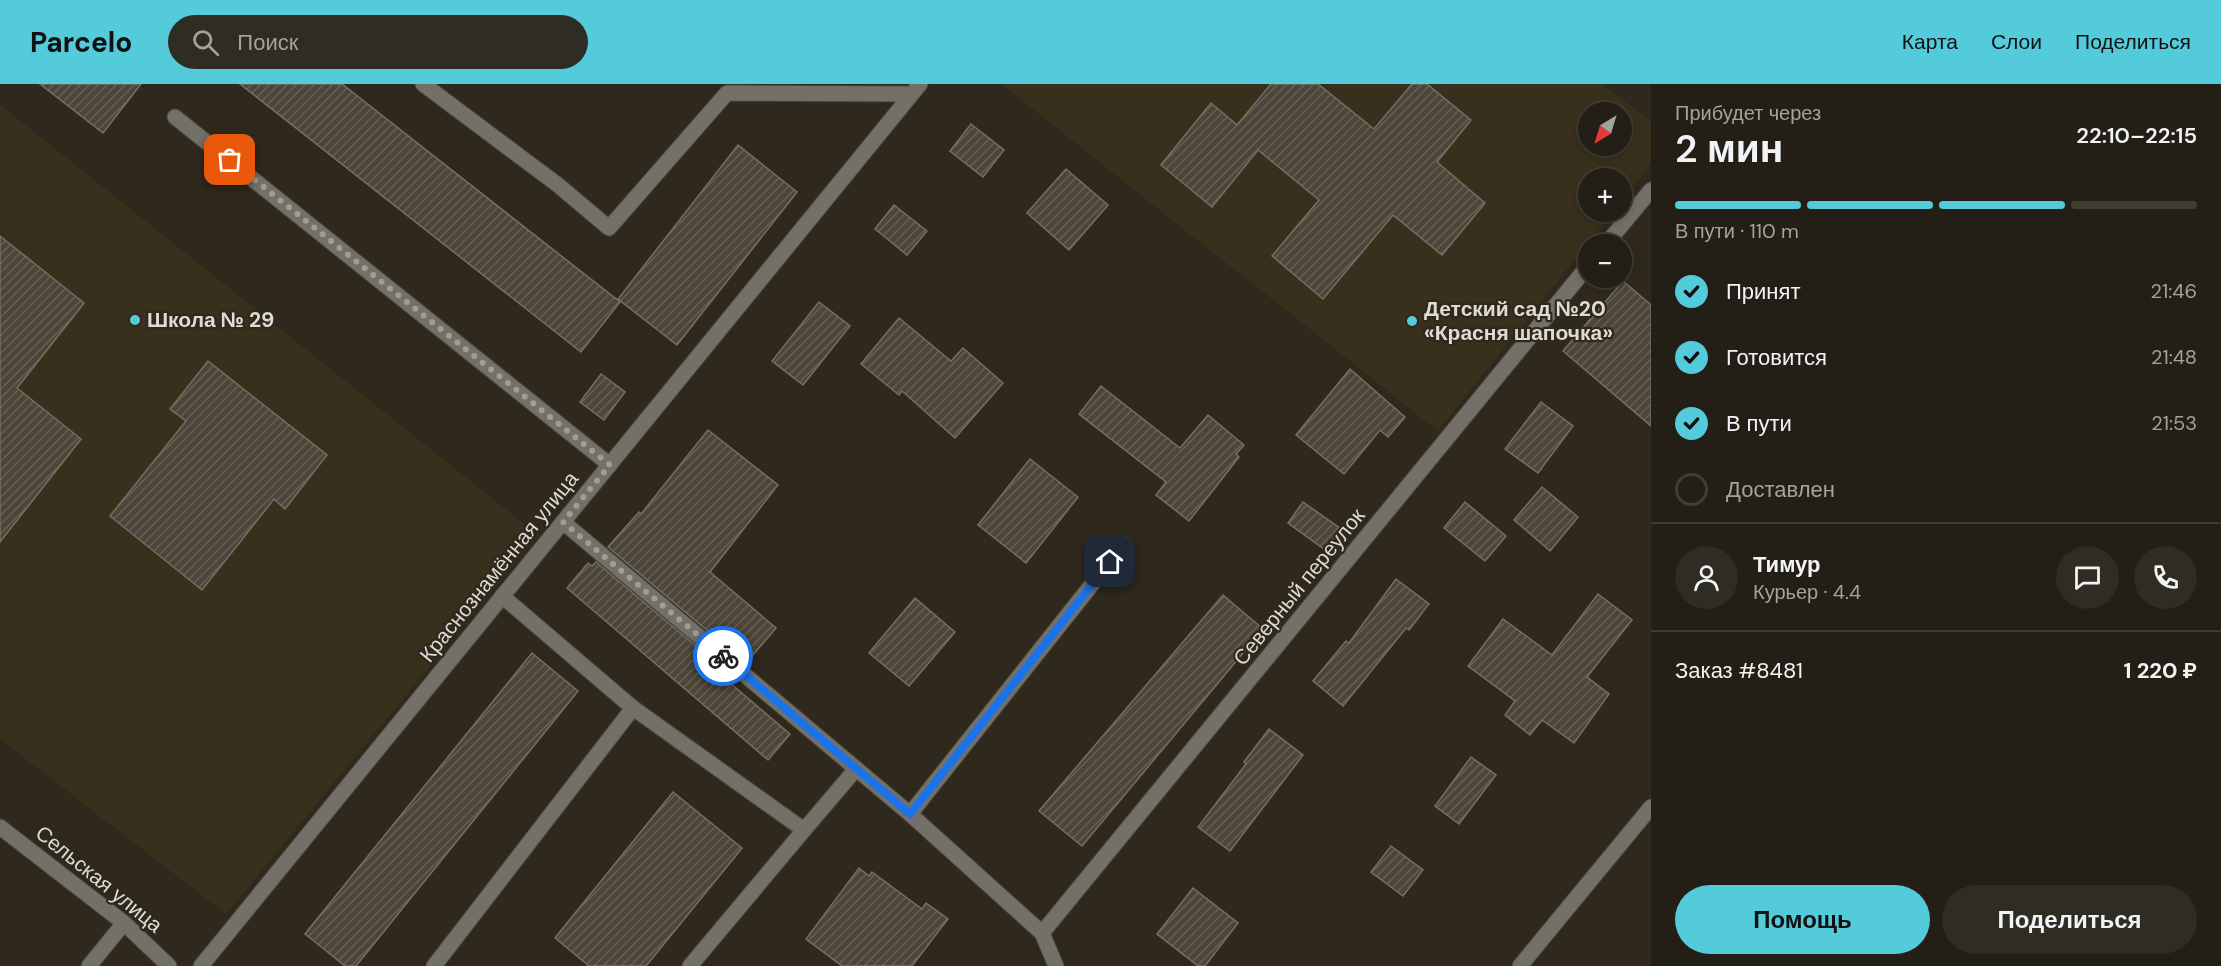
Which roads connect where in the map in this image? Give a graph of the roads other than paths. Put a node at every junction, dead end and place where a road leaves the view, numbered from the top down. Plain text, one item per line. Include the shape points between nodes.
1 (423, 84) edge
2 (722, 88) edge
3 (916, 89) edge
4 (175, 117) dead end
5 (1651, 190) edge
6 (1614, 234) edge
7 (1578, 278) edge
8 (610, 465) junction
9 (563, 522) junction
10 (1124, 544) dead end
11 (502, 596) junction
12 (633, 708) junction
13 (856, 769) junction
14 (1651, 807) edge
15 (910, 814) junction
16 (0, 827) edge
17 (804, 830) junction
18 (124, 923) junction
19 (1042, 933) junction
20 (89, 966) edge
21 (170, 966) edge
22 (201, 966) edge
23 (434, 966) edge
24 (690, 966) edge
25 (1056, 966) edge
26 (1520, 966) edge

1 - 2 street via 609,228
2 - 3 street
3 - 8 street, Краснознамённая улица
4 - 8 street
5 - 6 street
7 - 19 street, Северный переулок
8 - 9 street, Краснознамённая улица
9 - 11 street, Краснознамённая улица
9 - 13 street
10 - 15 street
11 - 12 street
11 - 22 street, Краснознамённая улица
12 - 17 street
12 - 23 street
13 - 15 street
13 - 17 street
14 - 26 street
15 - 19 street
16 - 18 street, Сельская улица
17 - 24 street
18 - 20 street
18 - 21 street, Сельская улица
19 - 25 street

